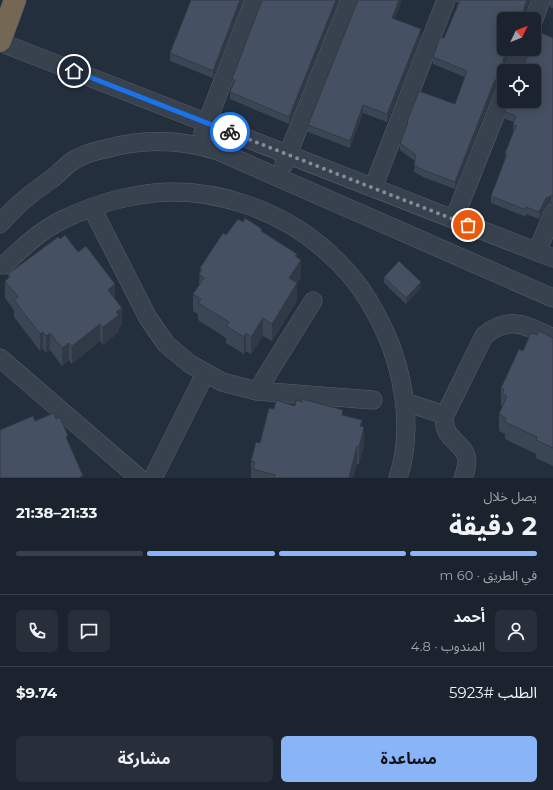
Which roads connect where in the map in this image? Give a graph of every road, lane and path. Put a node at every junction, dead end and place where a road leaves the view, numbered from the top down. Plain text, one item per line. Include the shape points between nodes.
1 (15, 0) edge
2 (254, 0) edge
3 (350, 0) edge
4 (446, 0) edge
5 (541, 0) edge
6 (537, 12) edge
7 (0, 41) edge
8 (498, 108) edge
9 (207, 122) junction
10 (199, 145) junction
11 (288, 154) junction
12 (278, 177) junction
13 (373, 188) junction
14 (92, 208) junction
15 (553, 213) edge
16 (454, 219) junction
17 (0, 224) edge
18 (545, 255) edge
19 (4, 265) dead end
20 (553, 298) edge
21 (313, 301) dead end
22 (553, 338) edge
23 (0, 358) edge
24 (206, 374) junction
25 (256, 391) junction
26 (374, 400) dead end
27 (405, 402) junction
28 (445, 415) junction
29 (139, 478) edge
30 (154, 478) edge
31 (398, 478) edge
32 (463, 478) edge

1 - 7 highway
2 - 9 street
3 - 11 street
4 - 13 street
5 - 6 street
7 - 9 street
8 - 16 street
9 - 10 street
9 - 11 street
10 - 12 street
10 - 17 street via 177,141 135,142 75,159 20,202
11 - 12 street
11 - 13 street
12 - 20 street
13 - 16 street
14 - 19 street via 63,220 38,236
14 - 24 street via 156,331 178,354
14 - 27 street via 134,196 171,192 209,195 238,202 280,219 312,239 340,264 364,293 383,325 396,361
15 - 18 street
16 - 18 street
21 - 25 street
22 - 28 street via 520,324 505,324 491,330 484,336
23 - 29 street
24 - 25 street via 222,382
24 - 30 street
25 - 26 street
27 - 28 street
27 - 31 street via 405,435
28 - 32 street via 444,422 449,436 465,452 467,467

